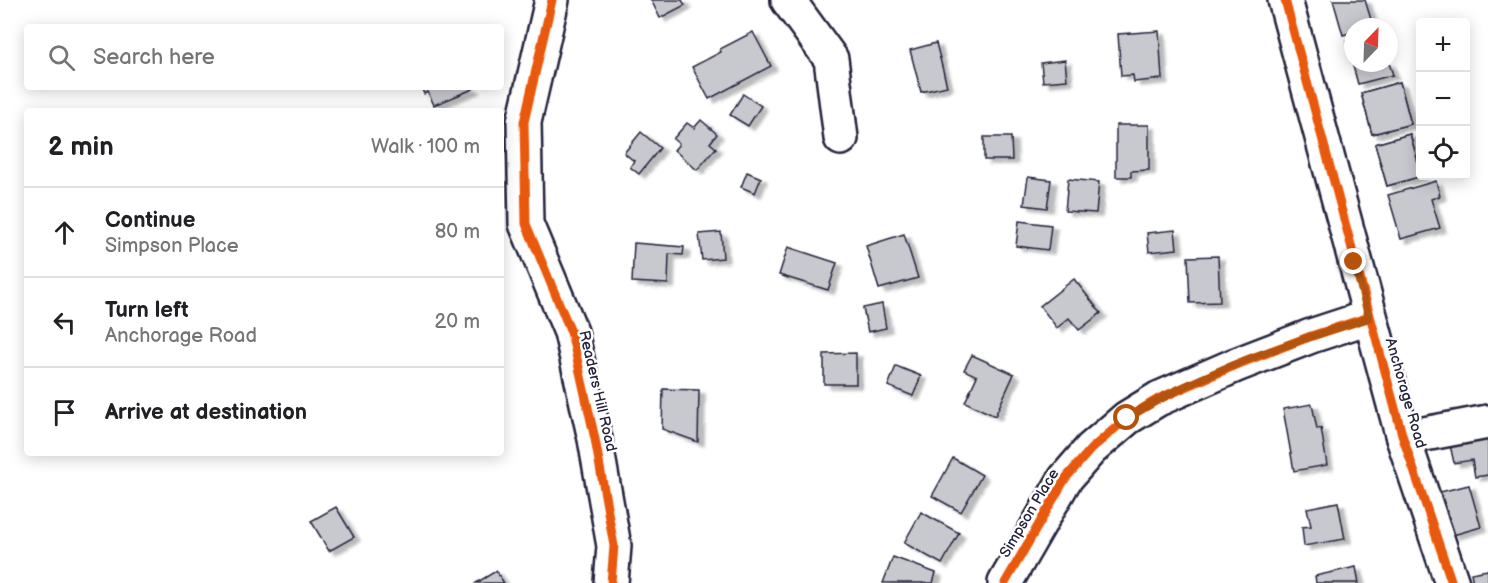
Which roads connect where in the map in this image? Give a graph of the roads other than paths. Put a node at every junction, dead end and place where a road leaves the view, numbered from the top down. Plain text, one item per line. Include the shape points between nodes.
1 (552, 0) edge
2 (788, 0) edge
3 (1285, 0) edge
4 (841, 138) dead end
5 (1369, 318) junction
6 (1488, 422) edge
7 (1403, 438) junction
8 (611, 583) edge
9 (1005, 583) edge
10 (1452, 583) edge

1 - 8 street, Readers Hill Road via 524,122 526,224 571,332 614,546
2 - 4 street via 831,59
3 - 5 street, Anchorage Road
5 - 7 street, Anchorage Road
5 - 9 street, Simpson Place via 1236,365 1158,399 1127,418 1091,449 1065,479
6 - 7 street
7 - 10 street, Anchorage Road

